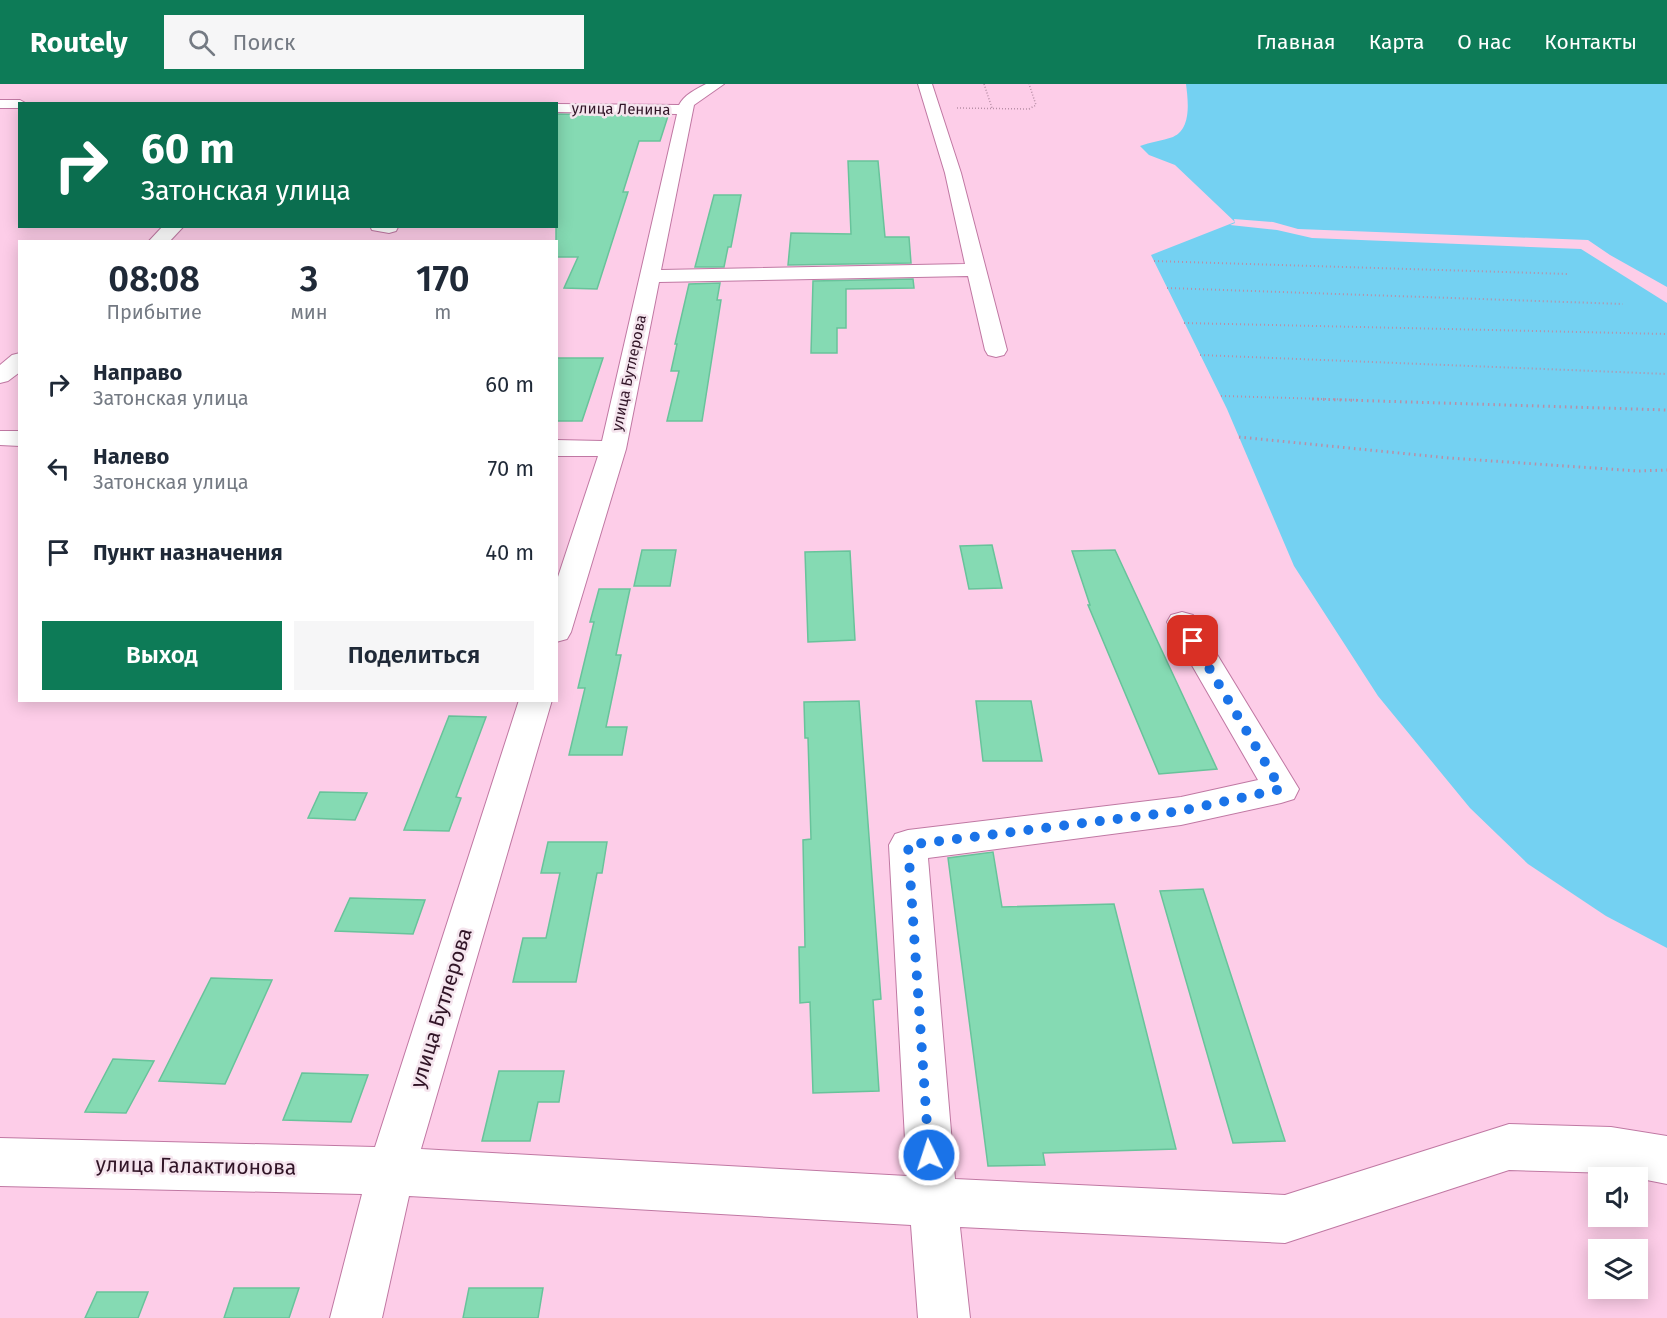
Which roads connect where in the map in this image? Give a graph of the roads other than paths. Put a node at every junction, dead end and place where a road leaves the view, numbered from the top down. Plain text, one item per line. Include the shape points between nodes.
1 (717, 84) edge
2 (925, 84) edge
3 (0, 104) edge
4 (18, 104) edge
5 (558, 108) edge
6 (686, 110) junction
7 (173, 228) edge
8 (159, 240) edge
9 (977, 270) junction
10 (650, 276) junction
11 (996, 350) dead end
12 (18, 362) edge
13 (0, 376) edge
14 (0, 438) edge
15 (18, 439) edge
16 (558, 448) edge
17 (613, 449) junction
18 (1182, 622) dead end
19 (558, 626) edge
20 (535, 702) edge
21 (1667, 1160) edge
22 (0, 1162) edge
23 (391, 1171) junction
24 (933, 1202) junction
25 (356, 1318) edge
26 (944, 1318) edge

1 - 6 street via 687,103
2 - 9 street via 953,173
3 - 4 street
5 - 6 street, улица Ленина
6 - 10 street, улица Бутлерова
7 - 8 street
9 - 10 street
9 - 11 street
10 - 17 street, улица Бутлерова
12 - 13 street
14 - 15 street
16 - 17 street
17 - 19 street, улица Бутлерова
18 - 24 street via 1281,789 1181,811 908,845
20 - 23 street, улица Бутлерова
21 - 24 street, улица Галактионова via 1611,1149 1509,1148 1286,1219
22 - 23 street, улица Галактионова
23 - 24 street, улица Галактионова
23 - 25 street, улица Бутлерова
24 - 26 street

